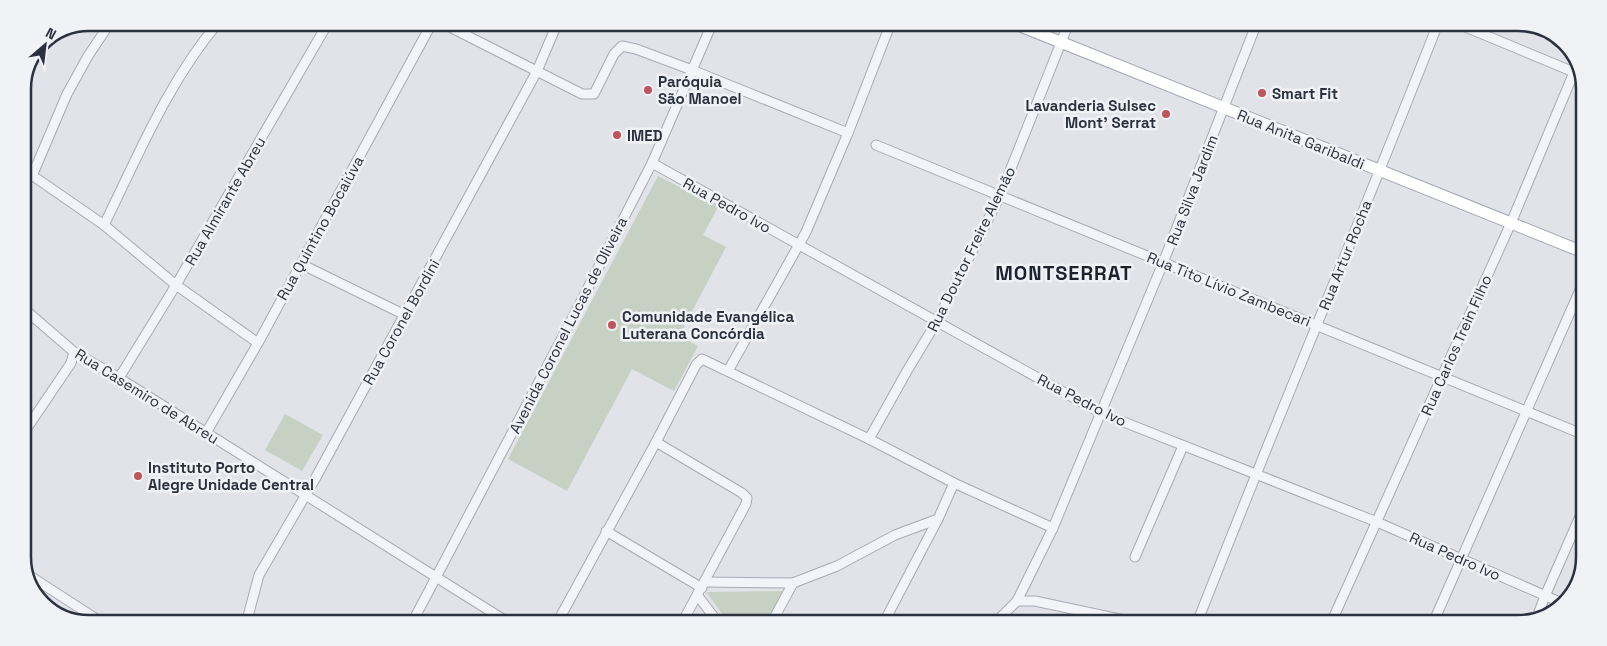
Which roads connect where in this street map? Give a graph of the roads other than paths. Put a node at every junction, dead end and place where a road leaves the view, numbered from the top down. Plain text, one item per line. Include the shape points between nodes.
1 (104, 31) edge
2 (212, 31) edge
3 (323, 31) edge
4 (428, 31) edge
5 (458, 31) edge
6 (554, 31) edge
7 (709, 31) edge
8 (887, 31) edge
9 (1033, 31) edge
10 (1066, 31) edge
11 (1254, 31) edge
12 (1435, 31) edge
13 (1476, 31) edge
14 (1061, 42) junction
15 (1572, 69) edge
16 (692, 70) junction
17 (537, 71) junction
18 (1575, 77) edge
19 (1224, 108) junction
20 (848, 133) junction
21 (876, 145) dead end
22 (652, 164) junction
23 (1380, 170) junction
24 (32, 176) joint
25 (1000, 196) junction
26 (1511, 223) junction
27 (104, 225) junction
28 (798, 245) junction
29 (1576, 249) edge
30 (1163, 262) junction
31 (300, 264) junction
32 (176, 285) junction
33 (1576, 299) edge
34 (31, 315) edge
35 (405, 315) junction
36 (937, 321) junction
37 (1316, 325) junction
38 (258, 343) junction
39 (74, 352) junction
40 (82, 358) junction
41 (72, 363) junction
42 (728, 371) junction
43 (1442, 377) junction
44 (119, 378) junction
45 (1527, 411) junction
46 (1101, 413) junction
47 (31, 422) edge
48 (1576, 431) edge
49 (206, 433) junction
50 (869, 439) junction
51 (656, 442) junction
52 (1183, 446) junction
53 (1255, 474) junction
54 (954, 483) junction
55 (306, 495) junction
56 (938, 519) junction
57 (1378, 522) junction
58 (1576, 527) edge
59 (1053, 528) junction
60 (606, 531) junction
61 (1135, 558) dead end
62 (1462, 560) junction
63 (436, 577) junction
64 (36, 579) edge
65 (793, 583) junction
66 (702, 588) junction
67 (1545, 596) junction
68 (1556, 600) edge
69 (1016, 601) junction
70 (1540, 610) edge
71 (1090, 613) joint
72 (90, 615) edge
73 (248, 615) edge
74 (416, 615) edge
75 (496, 615) edge
76 (561, 615) edge
77 (687, 615) edge
78 (714, 615) edge
79 (776, 615) edge
80 (888, 615) edge
81 (1003, 615) edge
82 (1101, 615) edge
83 (1200, 615) edge
84 (1335, 615) edge
85 (1437, 615) edge

1 - 24 street via 67,94
2 - 27 street via 180,77 140,149
3 - 32 street, Rua Almirante Abreu
4 - 31 street, Rua Quintino Bocaiúva
5 - 17 street
6 - 17 street, Rua Coronel Bordini
7 - 16 street, Avenida Coronel Lucas de Oliveira
8 - 20 street
9 - 14 main road, Rua Anita Garibaldi
10 - 14 street, Rua Doutor Freire Alemão
11 - 19 street, Rua Silva Jardim
12 - 23 street, Rua Artur Rocha
13 - 15 street
14 - 19 main road, Rua Anita Garibaldi
14 - 25 street, Rua Doutor Freire Alemão
16 - 17 street via 622,46 614,54 594,94 582,94
16 - 20 street
16 - 22 street, Avenida Coronel Lucas de Oliveira
17 - 35 street, Rua Coronel Bordini
18 - 26 street, Rua Carlos Trein Filho
19 - 23 main road, Rua Anita Garibaldi
19 - 30 street, Rua Silva Jardim
20 - 28 street
21 - 25 street, Rua Tito Lívio Zambecari
22 - 28 street, Rua Pedro Ivo
22 - 63 street, Avenida Coronel Lucas de Oliveira
23 - 26 main road, Rua Anita Garibaldi
23 - 37 street, Rua Artur Rocha
24 - 27 street
25 - 30 street, Rua Tito Lívio Zambecari
25 - 36 street, Rua Doutor Freire Alemão
26 - 29 main road, Rua Anita Garibaldi
26 - 43 street, Rua Carlos Trein Filho
27 - 32 street
28 - 36 street, Rua Pedro Ivo
28 - 42 street
30 - 37 street, Rua Tito Lívio Zambecari
30 - 46 street, Rua Silva Jardim
31 - 35 street
31 - 38 street, Rua Quintino Bocaiúva
32 - 38 street
32 - 44 street, Rua Almirante Abreu
33 - 45 street
34 - 39 street, Rua Casemiro de Abreu
35 - 55 street, Rua Coronel Bordini
36 - 46 street, Rua Pedro Ivo
36 - 50 street, Rua Doutor Freire Alemão
37 - 43 street, Rua Tito Lívio Zambecari
37 - 53 street, Rua Artur Rocha
38 - 49 street, Rua Quintino Bocaiúva
39 - 40 street, Rua Casemiro de Abreu
39 - 41 street
40 - 41 street
40 - 44 street, Rua Casemiro de Abreu
41 - 47 street
42 - 50 street
42 - 51 street via 702,359
43 - 45 street, Rua Tito Lívio Zambecari
43 - 57 street, Rua Carlos Trein Filho
44 - 49 street, Rua Casemiro de Abreu
45 - 48 street, Rua Tito Lívio Zambecari
45 - 62 street
46 - 52 street, Rua Pedro Ivo
46 - 59 street, Rua Silva Jardim
49 - 55 street, Rua Casemiro de Abreu
50 - 54 street
51 - 60 street
51 - 66 street via 747,498
52 - 53 street, Rua Pedro Ivo
52 - 61 street
53 - 57 street, Rua Pedro Ivo
53 - 83 street, Rua Artur Rocha
54 - 56 street
54 - 59 street
55 - 63 street, Rua Casemiro de Abreu
55 - 73 street, Rua Coronel Bordini via 259,575
56 - 65 street via 895,535 838,566
56 - 80 street
57 - 62 street, Rua Pedro Ivo
57 - 84 street, Rua Carlos Trein Filho
58 - 67 street
59 - 69 street, Rua Silva Jardim
60 - 66 street
60 - 76 street
62 - 67 street, Rua Pedro Ivo
62 - 85 street
63 - 74 street, Avenida Coronel Lucas de Oliveira
63 - 75 street, Rua Casemiro de Abreu
64 - 72 street
65 - 66 street
65 - 79 street
66 - 77 street
66 - 78 street
67 - 68 street, Rua Pedro Ivo
67 - 70 street
69 - 71 street
69 - 81 street, Rua Silva Jardim
71 - 82 street

